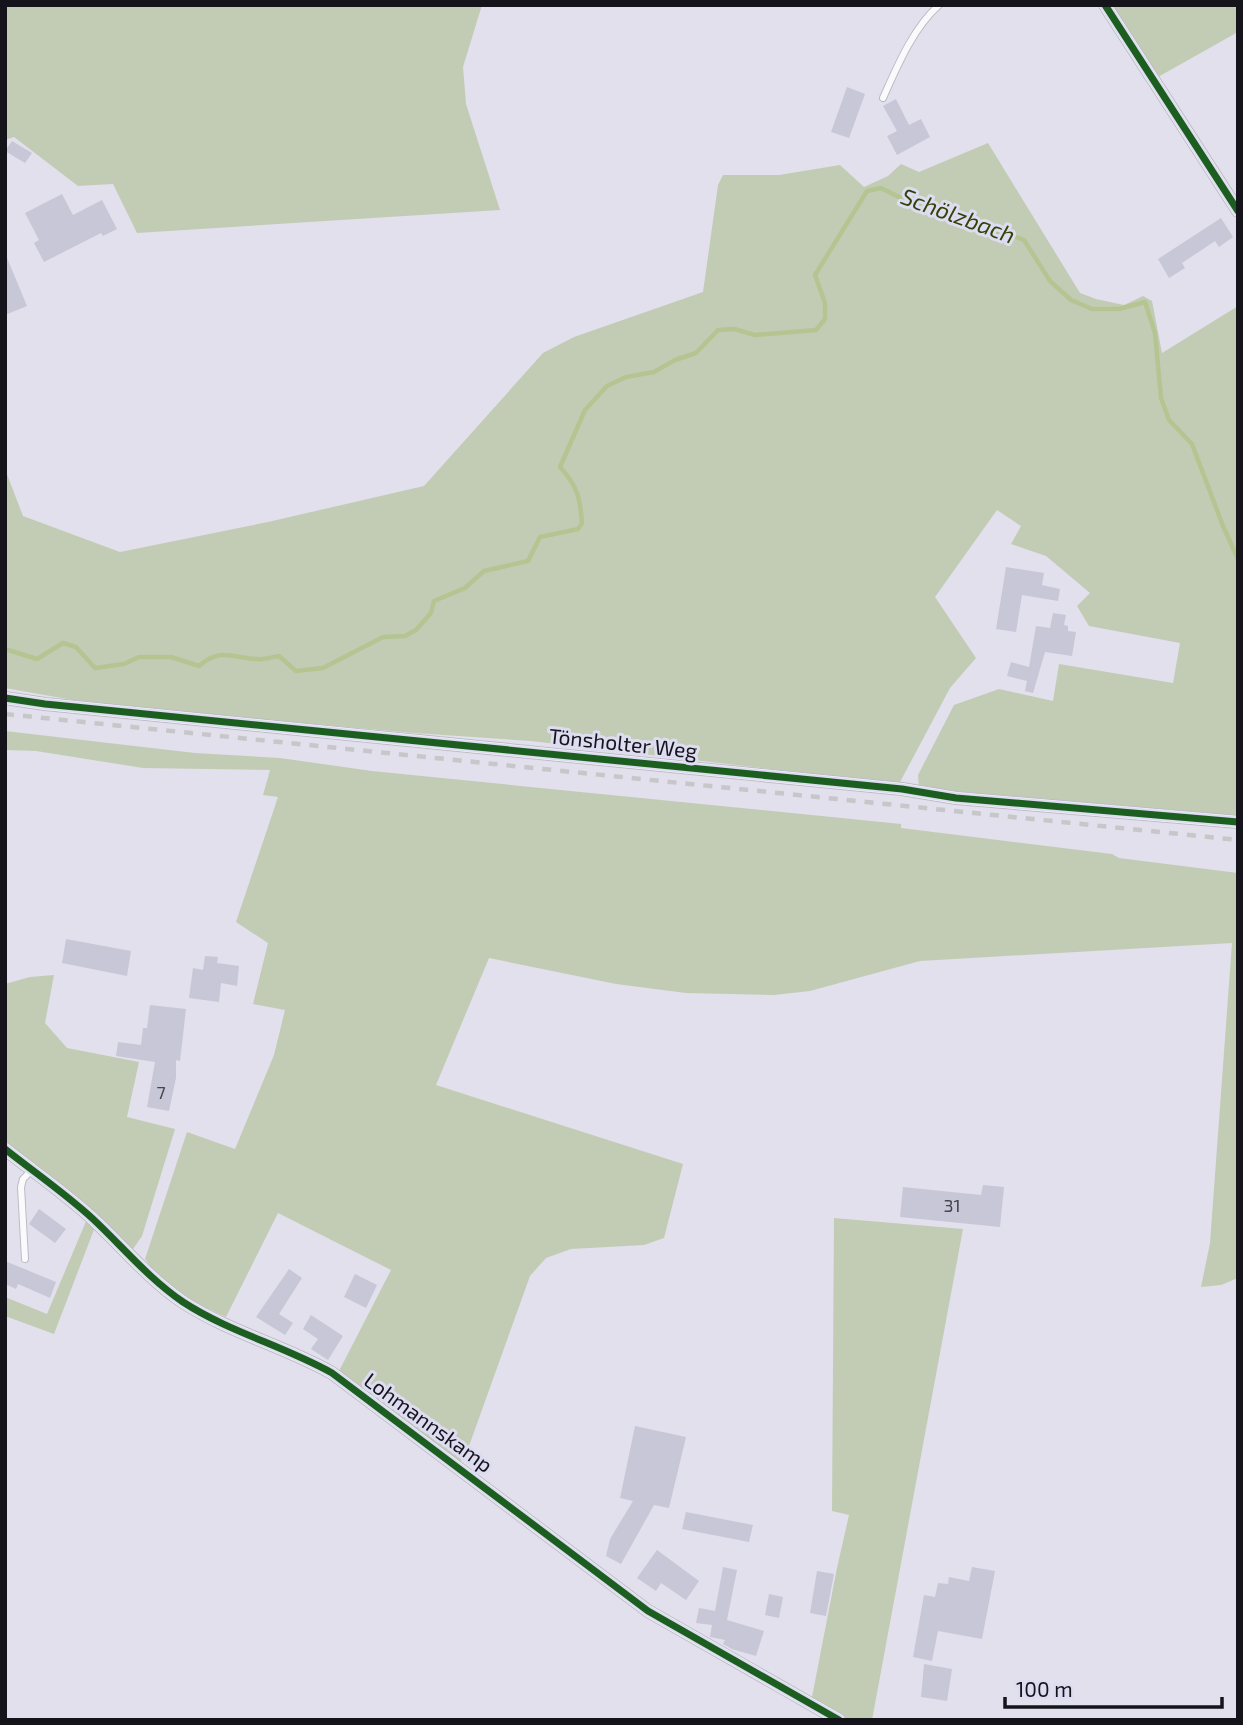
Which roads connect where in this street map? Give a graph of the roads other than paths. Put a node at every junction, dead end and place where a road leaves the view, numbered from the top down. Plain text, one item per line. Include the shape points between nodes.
1 (939, 5) edge
2 (1105, 5) edge
3 (883, 98) dead end
4 (1238, 211) edge
5 (5, 698) edge
6 (1238, 822) edge
7 (5, 1149) edge
8 (32, 1170) junction
9 (25, 1259) dead end
10 (839, 1720) edge

1 - 3 lane via 896,68
2 - 4 street
5 - 6 street, Tönsholter Weg via 956,798
7 - 8 street, Lohmannskamp
8 - 9 lane via 21,1187
8 - 10 street, Lohmannskamp via 92,1218 157,1284 176,1297 218,1322 332,1373 649,1611

